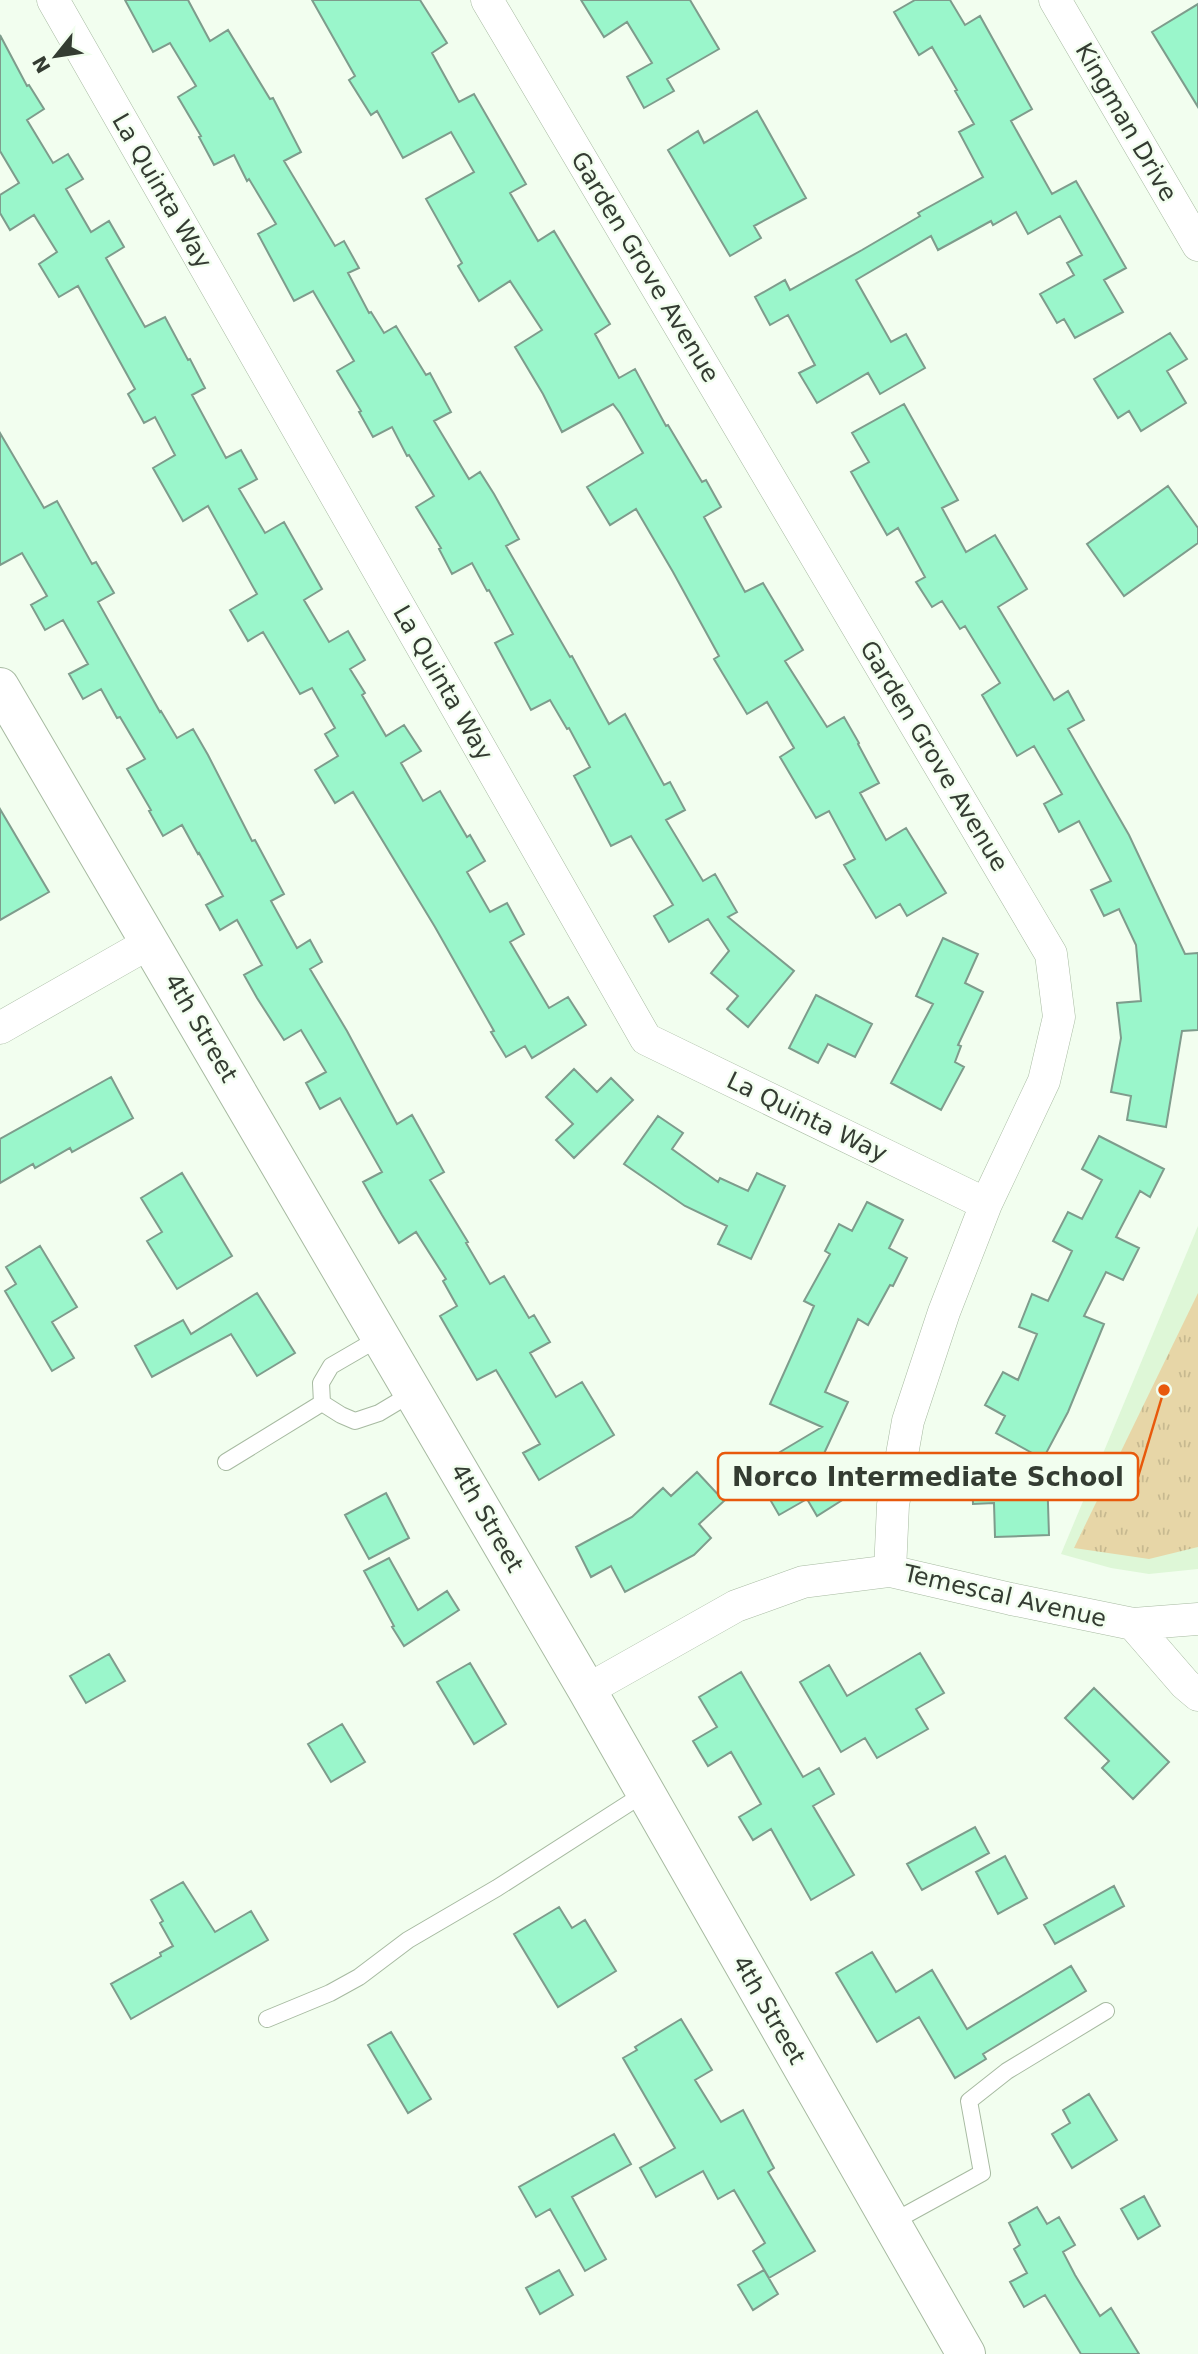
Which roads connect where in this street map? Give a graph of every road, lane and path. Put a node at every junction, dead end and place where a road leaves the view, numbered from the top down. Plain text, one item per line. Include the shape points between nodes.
1 (53, 0) edge
2 (487, 0) edge
3 (1055, 0) edge
4 (1198, 245) edge
5 (0, 687) edge
6 (151, 942) junction
7 (0, 1028) edge
8 (986, 1204) junction
9 (381, 1337) junction
10 (414, 1392) junction
11 (322, 1403) junction
12 (226, 1462) dead end
13 (890, 1571) junction
14 (1198, 1619) edge
15 (1133, 1625) junction
16 (587, 1690) junction
17 (1198, 1695) edge
18 (645, 1793) junction
19 (1106, 2011) dead end
20 (267, 2019) dead end
21 (891, 2222) junction
22 (966, 2354) edge

1 - 8 street, La Quinta Way via 646,1039
2 - 8 street, Garden Grove Avenue via 1051,954 1059,1017 1044,1082
3 - 4 street, Kingman Drive
5 - 6 street, 4th Street
6 - 7 street
6 - 9 street, 4th Street
8 - 13 street, Garden Grove Avenue via 908,1422 893,1505
9 - 10 street, 4th Street
9 - 11 lane via 331,1366 321,1383
10 - 11 lane via 355,1421
10 - 16 street, 4th Street
11 - 12 lane
13 - 15 street, Temescal Avenue
13 - 16 street, Temescal Avenue via 803,1582 736,1605
14 - 15 street, Temescal Avenue
15 - 17 street
16 - 18 street, 4th Street
18 - 20 lane via 408,1940 359,1977
18 - 21 street, 4th Street
19 - 21 lane via 1007,2071 969,2101 982,2174
21 - 22 street, 4th Street

